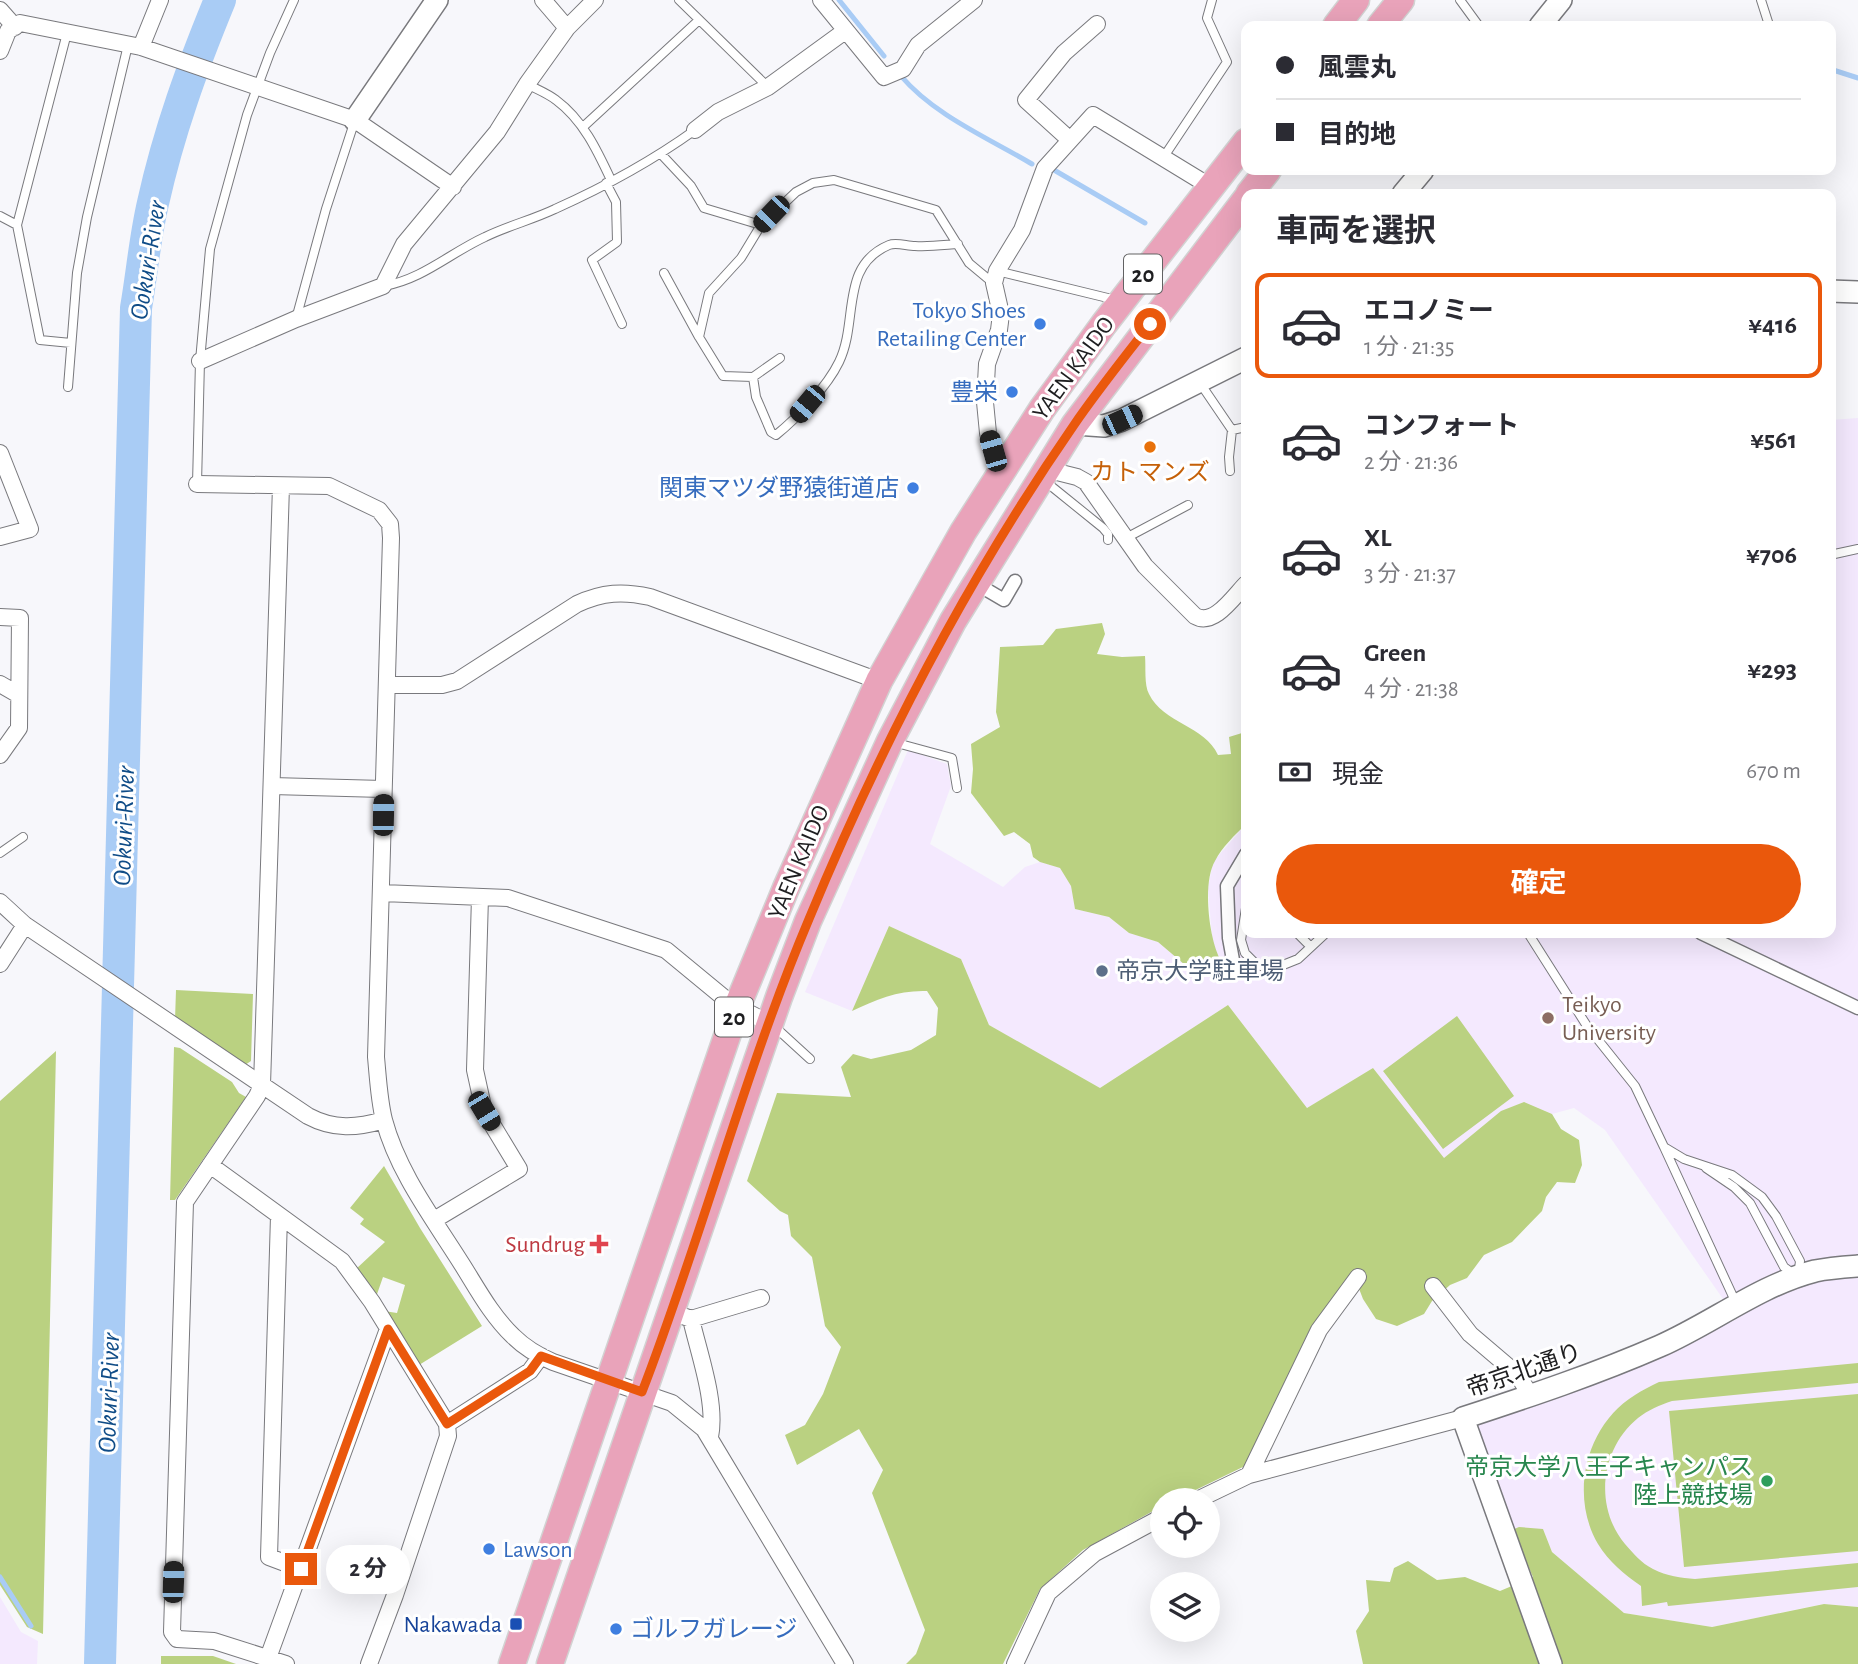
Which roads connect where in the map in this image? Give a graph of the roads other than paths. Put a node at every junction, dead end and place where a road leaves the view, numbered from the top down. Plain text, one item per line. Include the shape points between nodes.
1 (10, 0) edge
2 (160, 0) edge
3 (294, 0) edge
4 (437, 0) edge
5 (543, 0) edge
6 (595, 0) edge
7 (679, 0) edge
8 (821, 0) edge
9 (974, 0) edge
10 (1212, 0) edge
11 (1356, 0) edge
12 (1401, 0) edge
13 (1460, 0) edge
14 (1561, 0) edge
15 (1760, 0) edge
16 (0, 10) edge
17 (699, 20) junction
18 (1339, 21) edge
19 (1384, 21) edge
20 (1475, 21) edge
21 (1544, 21) edge
22 (1768, 21) edge
23 (1097, 24) dead end
24 (15, 27) junction
25 (567, 28) junction
26 (845, 31) junction
27 (67, 33) junction
28 (138, 47) junction
29 (0, 51) edge
30 (249, 84) junction
31 (527, 84) junction
32 (768, 87) junction
33 (355, 120) junction
34 (583, 127) junction
35 (695, 130) joint
36 (1070, 140) junction
37 (1241, 148) edge
38 (661, 155) junction
39 (1163, 158) junction
40 (1264, 175) edge
41 (1419, 175) edge
42 (609, 181) junction
43 (453, 187) junction
44 (1211, 187) junction
45 (1253, 189) edge
46 (1407, 189) edge
47 (1241, 205) edge
48 (0, 216) edge
49 (17, 225) junction
50 (761, 225) junction
51 (958, 244) junction
52 (664, 273) dead end
53 (996, 277) junction
54 (383, 286) junction
55 (1836, 291) edge
56 (1858, 292) edge
57 (1122, 301) junction
58 (296, 319) junction
59 (622, 324) dead end
60 (1104, 324) junction
61 (699, 337) junction
62 (71, 343) junction
63 (1135, 343) junction
64 (780, 358) dead end
65 (200, 361) junction
66 (1241, 362) edge
67 (753, 377) junction
68 (1200, 383) junction
69 (68, 387) dead end
70 (1042, 409) junction
71 (1075, 424) junction
72 (1241, 428) edge
73 (1232, 430) junction
74 (0, 453) edge
75 (1004, 468) junction
76 (1230, 471) dead end
77 (1041, 476) junction
78 (197, 484) joint
79 (281, 486) junction
80 (1188, 505) dead end
81 (0, 537) edge
82 (1126, 538) junction
83 (1108, 540) dead end
84 (1858, 549) edge
85 (1836, 554) edge
86 (1015, 581) dead end
87 (1241, 588) edge
88 (987, 590) dead end
89 (0, 617) edge
90 (879, 681) junction
91 (0, 684) edge
92 (387, 685) junction
93 (19, 695) junction
94 (890, 741) junction
95 (0, 755) edge
96 (272, 786) junction
97 (957, 788) dead end
98 (383, 789) junction
99 (23, 837) dead end
100 (0, 853) edge
101 (1241, 862) edge
102 (382, 893) junction
103 (480, 897) junction
104 (0, 902) edge
105 (24, 925) junction
106 (1241, 938) edge
107 (1302, 938) edge
108 (1320, 938) edge
109 (1531, 938) edge
110 (1711, 938) edge
111 (1311, 947) junction
112 (0, 964) edge
113 (1235, 971) dead end
114 (737, 1007) junction
115 (1858, 1008) edge
116 (769, 1023) junction
117 (810, 1059) dead end
118 (262, 1085) junction
119 (384, 1120) junction
120 (1664, 1147) junction
121 (210, 1165) junction
122 (1706, 1168) junction
123 (279, 1216) junction
124 (434, 1220) junction
125 (1858, 1266) edge
126 (1358, 1277) dead end
127 (1798, 1277) junction
128 (1433, 1286) dead end
129 (761, 1298) dead end
130 (1737, 1305) junction
131 (681, 1315) junction
132 (388, 1329) junction
133 (541, 1356) junction
134 (610, 1381) junction
135 (642, 1392) junction
136 (1531, 1396) junction
137 (1464, 1419) junction
138 (447, 1424) junction
139 (710, 1437) junction
140 (1249, 1475) junction
141 (1220, 1489) edge
142 (1150, 1523) edge
143 (301, 1569) junction
144 (268, 1658) junction
145 (286, 1664) edge
146 (369, 1664) edge
147 (512, 1664) edge
148 (550, 1664) edge
149 (845, 1664) edge
150 (1015, 1664) edge
151 (1551, 1664) edge

1 - 16 street
2 - 28 street
3 - 30 lane
4 - 33 street
5 - 25 street
6 - 25 street
7 - 17 lane
8 - 26 street
9 - 26 street via 918,45 903,69 884,77
10 - 39 lane via 1207,18 1227,62
11 - 18 main road
12 - 19 main road
13 - 20 lane
14 - 21 street
15 - 22 lane
16 - 24 street
17 - 32 lane
17 - 34 lane
23 - 36 street via 1064,53 1026,100
24 - 27 street via 20,23
24 - 29 street via 8,31
25 - 31 street
26 - 32 street
27 - 28 street
27 - 49 lane
28 - 30 street
28 - 62 lane via 86,217
30 - 33 street
30 - 65 lane via 211,248
31 - 34 lane via 556,99
31 - 43 street via 497,132
32 - 35 street via 718,112
33 - 43 street
33 - 58 lane
34 - 42 lane
35 - 38 lane
36 - 39 street via 1093,115
36 - 53 street via 1045,168 1023,230
37 - 44 main road, YAEN KAIDO / 20
38 - 42 lane
38 - 50 lane via 691,186 704,208
39 - 44 street
40 - 45 main road
41 - 46 street
42 - 54 lane via 554,210 484,237 425,272
42 - 59 lane via 616,202 617,242 592,260
43 - 54 street via 404,244
44 - 57 main road, YAEN KAIDO / 20
47 - 63 main road, YAEN KAIDO / 20
48 - 49 lane
49 - 62 lane via 40,340
50 - 51 lane via 796,192 834,180 936,210
50 - 61 lane via 741,258 709,293
51 - 53 lane via 969,263
51 - 67 lane via 892,243 870,256 856,277 849,330 839,362 776,435 755,397
52 - 61 lane
53 - 57 lane
53 - 75 street via 1002,314 987,364 985,402 993,451
54 - 58 street
55 - 56 street
57 - 60 main road, YAEN KAIDO / 20
58 - 65 street
60 - 63 main road via 1105,338 1112,344
60 - 70 main road, YAEN KAIDO / 20
61 - 67 lane via 723,376
62 - 69 lane
63 - 71 main road, YAEN KAIDO / 20
64 - 67 lane
65 - 78 lane
66 - 68 street
68 - 71 street via 1104,426
68 - 73 lane
70 - 71 main road
70 - 75 main road, YAEN KAIDO / 20
71 - 77 main road, YAEN KAIDO / 20
72 - 73 lane
73 - 76 lane
74 - 81 street via 30,529
75 - 90 main road, YAEN KAIDO / 20
77 - 82 street via 1077,477 1086,482
77 - 83 lane via 1103,528
77 - 94 main road, YAEN KAIDO / 20 via 953,621
78 - 79 street
79 - 92 street via 329,486 379,510 390,524
79 - 96 street
80 - 82 lane
82 - 87 street via 1155,576 1200,619 1212,617
84 - 85 lane
86 - 88 street via 1004,600
89 - 93 street via 20,618
90 - 92 street via 650,597 612,592 577,604 457,681
90 - 114 main road, YAEN KAIDO / 20
91 - 93 street
92 - 98 street
93 - 95 street via 19,728
94 - 97 lane via 952,758
94 - 116 main road, YAEN KAIDO / 20 via 808,921
96 - 98 street
96 - 118 street
98 - 102 street
99 - 100 lane
101 - 113 street via 1227,886 1228,938
102 - 103 street
102 - 119 street via 376,1057
103 - 114 street via 508,898 666,950
103 - 124 street via 475,1070 484,1111 519,1169
104 - 105 street
105 - 112 street
105 - 118 street
106 - 111 lane via 1245,953 1257,965 1273,969 1298,959
107 - 111 lane
108 - 111 lane
109 - 120 lane via 1587,1026 1635,1086
110 - 115 street
114 - 116 street
114 - 134 main road, YAEN KAIDO / 20
116 - 117 lane
116 - 131 main road, YAEN KAIDO / 20
118 - 119 street via 329,1125 359,1127
118 - 121 street
119 - 124 street via 401,1164
120 - 122 lane
120 - 130 lane
121 - 123 street
121 - 144 street via 185,1202 172,1632 177,1639 214,1641
122 - 127 lane via 1750,1203 1784,1267
122 - 127 lane via 1732,1175 1762,1197 1800,1261
123 - 132 street via 342,1261
123 - 143 street via 269,1557
124 - 133 street via 494,1314 513,1337
125 - 127 street, 帝京北通り
126 - 140 street via 1319,1329
127 - 130 street, 帝京北通り
128 - 136 street via 1470,1334 1517,1374
129 - 131 street
130 - 136 street, 帝京北通り via 1664,1344
131 - 135 main road, YAEN KAIDO / 20
131 - 139 street via 707,1388
132 - 138 street
132 - 143 street
133 - 134 street
133 - 138 street via 530,1371
134 - 135 street
134 - 147 main road, YAEN KAIDO / 20
135 - 139 street via 682,1409
135 - 148 main road, YAEN KAIDO / 20
136 - 137 street, 帝京北通り
137 - 140 street, 帝京北通り
137 - 151 street
138 - 146 street via 448,1436
139 - 149 street
140 - 141 street, 帝京北通り
142 - 150 street via 1095,1553 1048,1593
143 - 144 street
144 - 145 street

